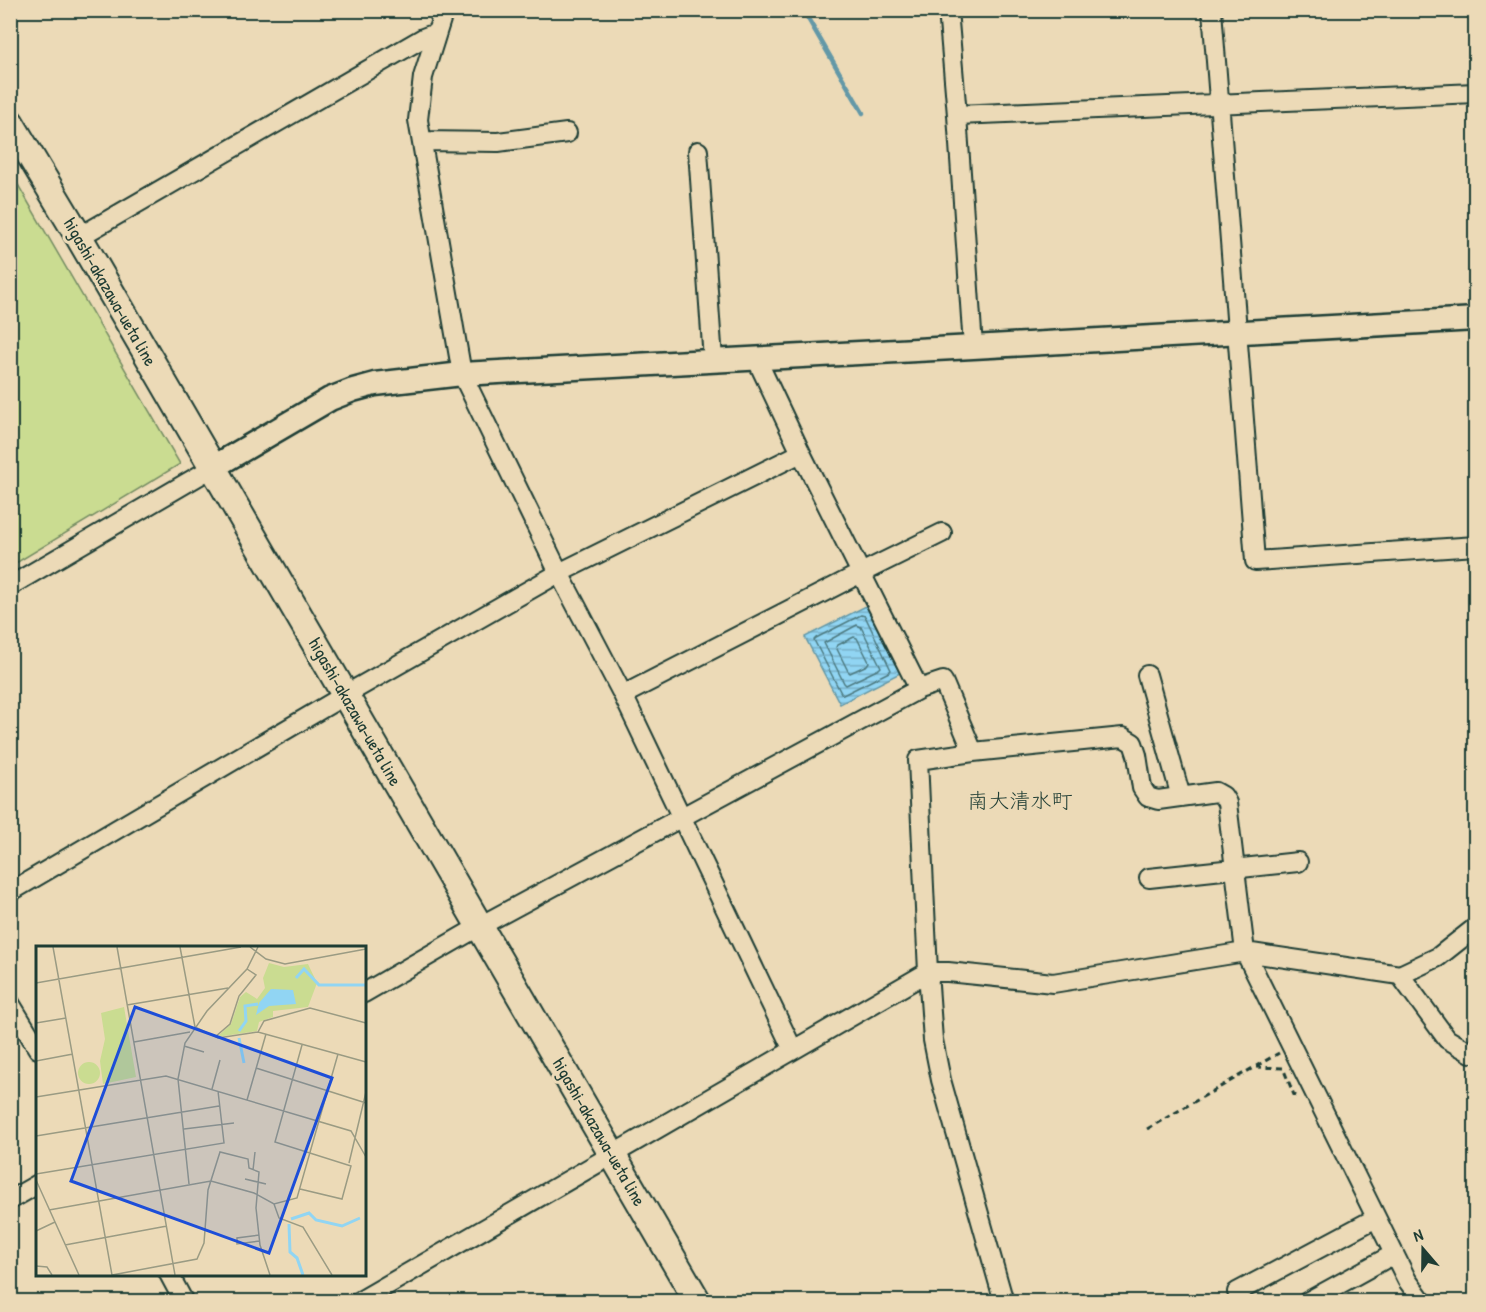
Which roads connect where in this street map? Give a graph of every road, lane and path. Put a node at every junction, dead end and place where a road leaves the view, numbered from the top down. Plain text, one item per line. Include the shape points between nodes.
1 (444, 10) edge
2 (948, 10) edge
3 (1212, 10) edge
4 (436, 33) junction
5 (1476, 93) edge
6 (1219, 104) junction
7 (957, 115) junction
8 (10, 122) edge
9 (567, 133) dead end
10 (422, 141) junction
11 (698, 151) dead end
12 (79, 237) junction
13 (1476, 319) edge
14 (1239, 332) junction
15 (974, 347) junction
16 (756, 358) junction
17 (713, 360) junction
18 (462, 374) junction
19 (801, 453) junction
20 (212, 468) junction
21 (942, 532) dead end
22 (1476, 546) edge
23 (560, 573) junction
24 (861, 573) junction
25 (10, 586) edge
26 (1147, 675) dead end
27 (919, 688) junction
28 (345, 695) junction
29 (623, 695) junction
30 (973, 752) junction
31 (1181, 797) junction
32 (682, 816) junction
33 (1298, 862) dead end
34 (1235, 869) junction
35 (1149, 878) dead end
36 (10, 892) edge
37 (480, 926) junction
38 (1476, 927) edge
39 (1245, 952) junction
40 (928, 972) junction
41 (1400, 975) junction
42 (366, 992) edge
43 (10, 1003) edge
44 (36, 1046) edge
45 (1291, 1046) junction
46 (793, 1050) junction
47 (1476, 1053) edge
48 (1254, 1067) junction
49 (1319, 1103) junction
50 (1147, 1129) dead end
51 (612, 1155) junction
52 (36, 1185) edge
53 (10, 1200) edge
54 (1376, 1218) junction
55 (1394, 1254) junction
56 (169, 1276) edge
57 (184, 1302) edge
58 (358, 1302) edge
59 (698, 1302) edge
60 (1004, 1302) edge
61 (1241, 1302) edge
62 (1307, 1302) edge
63 (1424, 1302) edge

1 - 4 street
2 - 7 street
3 - 6 street
4 - 10 street via 423,77 418,120
4 - 12 street
5 - 6 street
6 - 7 street
6 - 14 street
7 - 15 street
8 - 12 main road, higashi-akazawa-ueta line
9 - 10 street via 498,142
10 - 18 street
11 - 17 street
12 - 20 main road, higashi-akazawa-ueta line
13 - 14 street
14 - 15 street
14 - 22 street via 1256,561
15 - 16 street
16 - 17 street
16 - 19 street
17 - 18 street
18 - 20 street via 352,390
18 - 23 street
19 - 23 street
19 - 24 street
20 - 25 street
20 - 28 main road, higashi-akazawa-ueta line
21 - 24 street
23 - 28 street
23 - 29 street
24 - 27 street
24 - 29 street
26 - 31 street
27 - 30 street via 943,681
27 - 32 street
28 - 36 street
28 - 37 main road, higashi-akazawa-ueta line
29 - 32 street
30 - 31 street via 1123,737 1133,743 1142,788 1148,797
30 - 40 street via 918,760
31 - 34 street via 1216,792 1223,796
32 - 37 street
32 - 46 street
33 - 34 street
34 - 35 street
34 - 39 street
37 - 42 street
37 - 51 main road, higashi-akazawa-ueta line
38 - 41 street via 1438,957
39 - 40 street via 1053,983
39 - 41 street
39 - 45 street
40 - 46 street
40 - 60 street via 933,1040 941,1080
41 - 47 street via 1447,1039
43 - 44 street
45 - 48 path
45 - 49 street
46 - 51 street
48 - 49 path via 1283,1068 1294,1095
48 - 50 path
49 - 54 street
51 - 58 street
51 - 59 main road, higashi-akazawa-ueta line
52 - 53 street
54 - 55 street
54 - 61 street via 1237,1292
55 - 62 street
55 - 63 street
56 - 57 street

